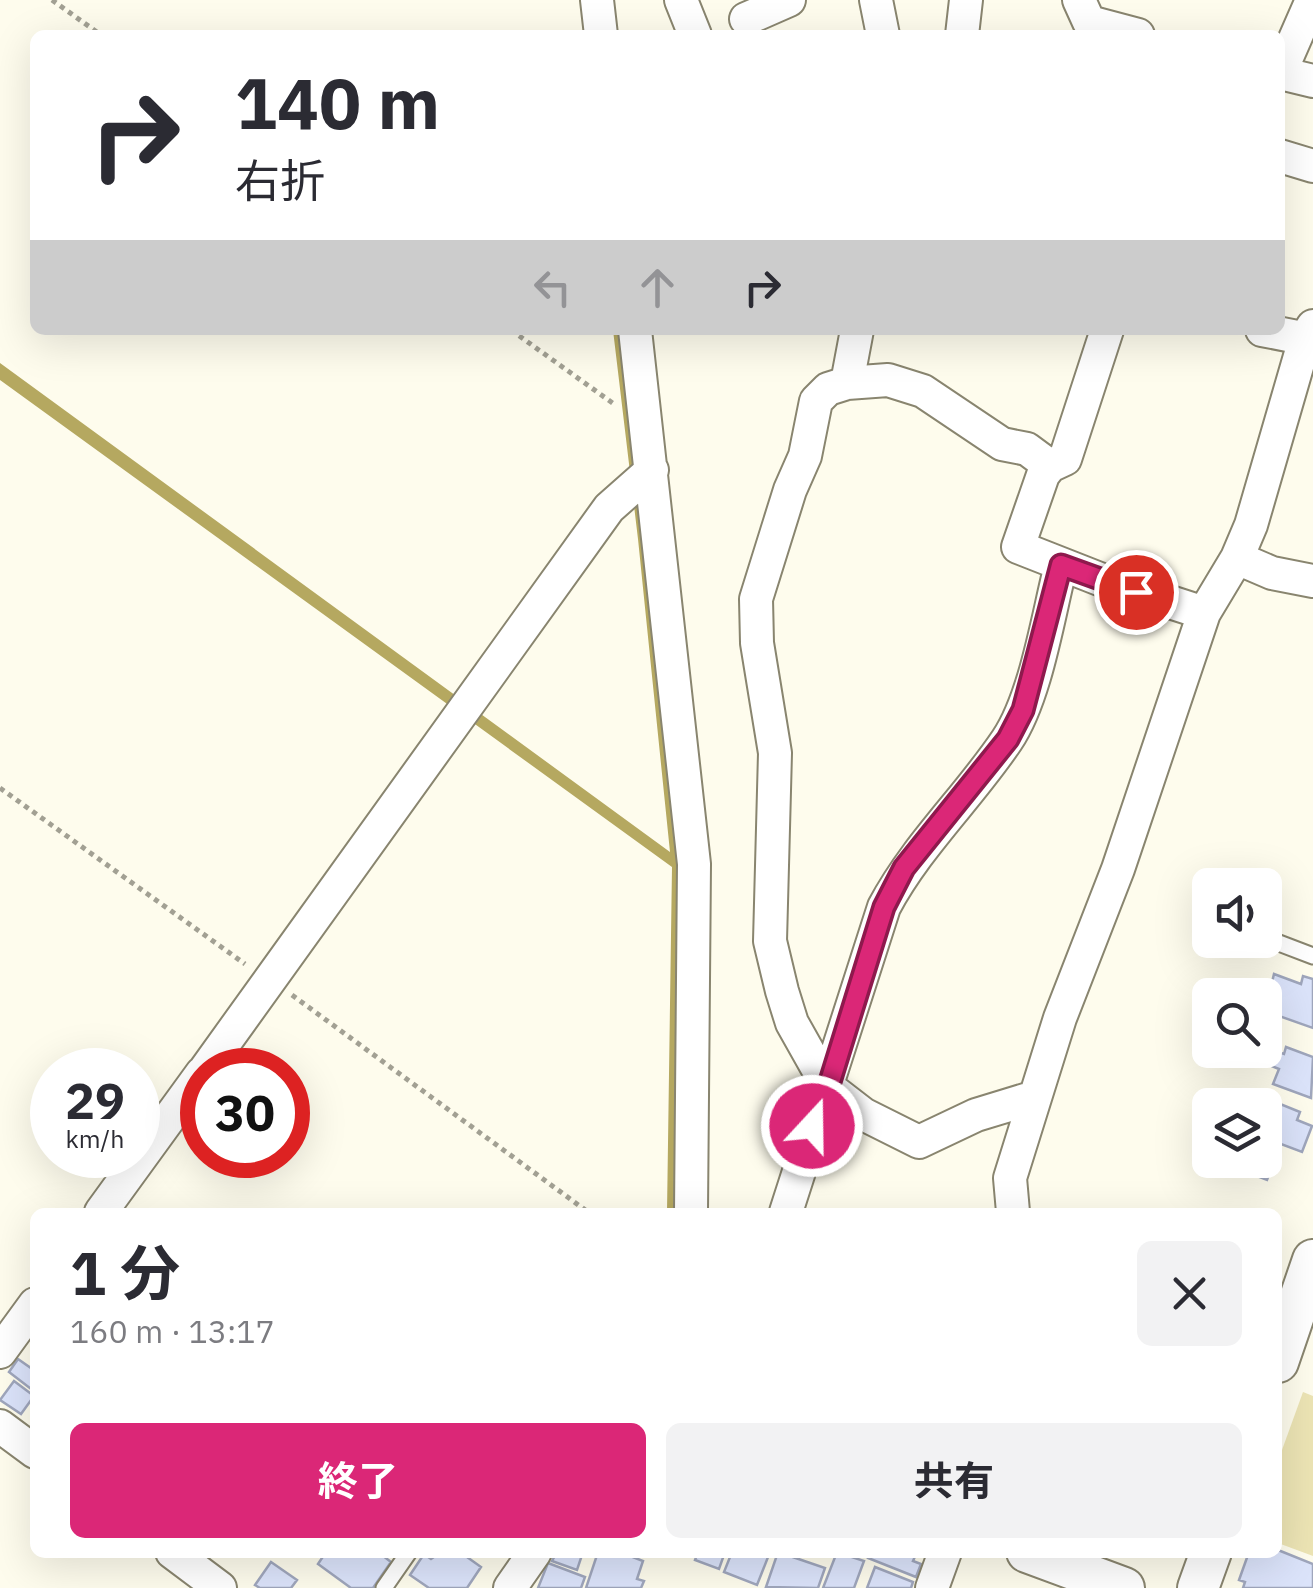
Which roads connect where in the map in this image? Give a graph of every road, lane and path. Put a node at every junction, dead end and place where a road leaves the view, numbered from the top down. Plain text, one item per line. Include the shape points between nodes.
1 (52, 0) edge
2 (596, 0) edge
3 (681, 0) edge
4 (789, 0) edge
5 (876, 0) edge
6 (966, 0) edge
7 (1312, 0) edge
8 (1084, 4) edge
9 (746, 18) dead end
10 (94, 30) edge
11 (600, 30) edge
12 (693, 30) edge
13 (881, 30) edge
14 (963, 30) edge
15 (1119, 30) edge
16 (1285, 62) edge
17 (1285, 74) edge
18 (1313, 81) edge
19 (1285, 158) edge
20 (1313, 166) edge
21 (1285, 332) edge
22 (518, 335) edge
23 (636, 335) edge
24 (856, 335) edge
25 (1105, 335) edge
26 (1310, 335) edge
27 (847, 383) junction
28 (616, 406) dead end
29 (1050, 466) junction
30 (652, 470) junction
31 (1237, 558) junction
32 (1061, 565) junction
33 (1313, 581) edge
34 (1204, 614) junction
35 (0, 788) edge
36 (1282, 944) edge
37 (1313, 956) edge
38 (272, 980) junction
39 (221, 1048) edge
40 (828, 1088) junction
41 (1035, 1097) junction
42 (180, 1104) edge
43 (1010, 1178) junction
44 (104, 1208) edge
45 (583, 1208) edge
46 (691, 1208) edge
47 (787, 1208) edge
48 (999, 1208) edge
49 (1013, 1208) edge
50 (1313, 1260) edge
51 (30, 1311) edge
52 (1282, 1350) edge
53 (0, 1352) edge
54 (0, 1426) edge
55 (30, 1448) edge
56 (180, 1558) edge
57 (405, 1558) edge
58 (531, 1558) edge
59 (943, 1558) edge
60 (1043, 1558) edge
61 (1209, 1558) edge
62 (220, 1588) edge
63 (384, 1588) edge
64 (510, 1588) edge
65 (932, 1588) edge
66 (1124, 1588) edge
67 (1198, 1588) edge

1 - 10 path
2 - 11 street
3 - 12 street
4 - 9 street
5 - 13 street
6 - 14 street
7 - 16 street
8 - 15 street via 1088,22
17 - 18 street
19 - 20 street
21 - 26 street
22 - 28 path
23 - 30 street
24 - 27 street
25 - 29 street via 1065,458
26 - 31 street
27 - 29 street via 888,380 923,392 1002,444 1026,449
27 - 40 street via 816,401 805,456 756,599 775,753 770,940 792,1023
29 - 32 street via 1018,547
30 - 38 street via 610,508
30 - 46 street via 694,864
31 - 33 street
31 - 34 street
32 - 34 street
32 - 40 street via 1023,710 1008,739 904,868 884,907
34 - 41 street
35 - 38 path
36 - 37 lane
38 - 39 street
38 - 45 path
40 - 41 street via 918,1142 976,1114
40 - 47 street
41 - 43 street
42 - 44 street
43 - 48 street
43 - 49 street
50 - 52 street
51 - 53 street
54 - 55 street
56 - 62 street
57 - 63 lane
58 - 64 street
59 - 65 street
60 - 66 street
61 - 67 street

